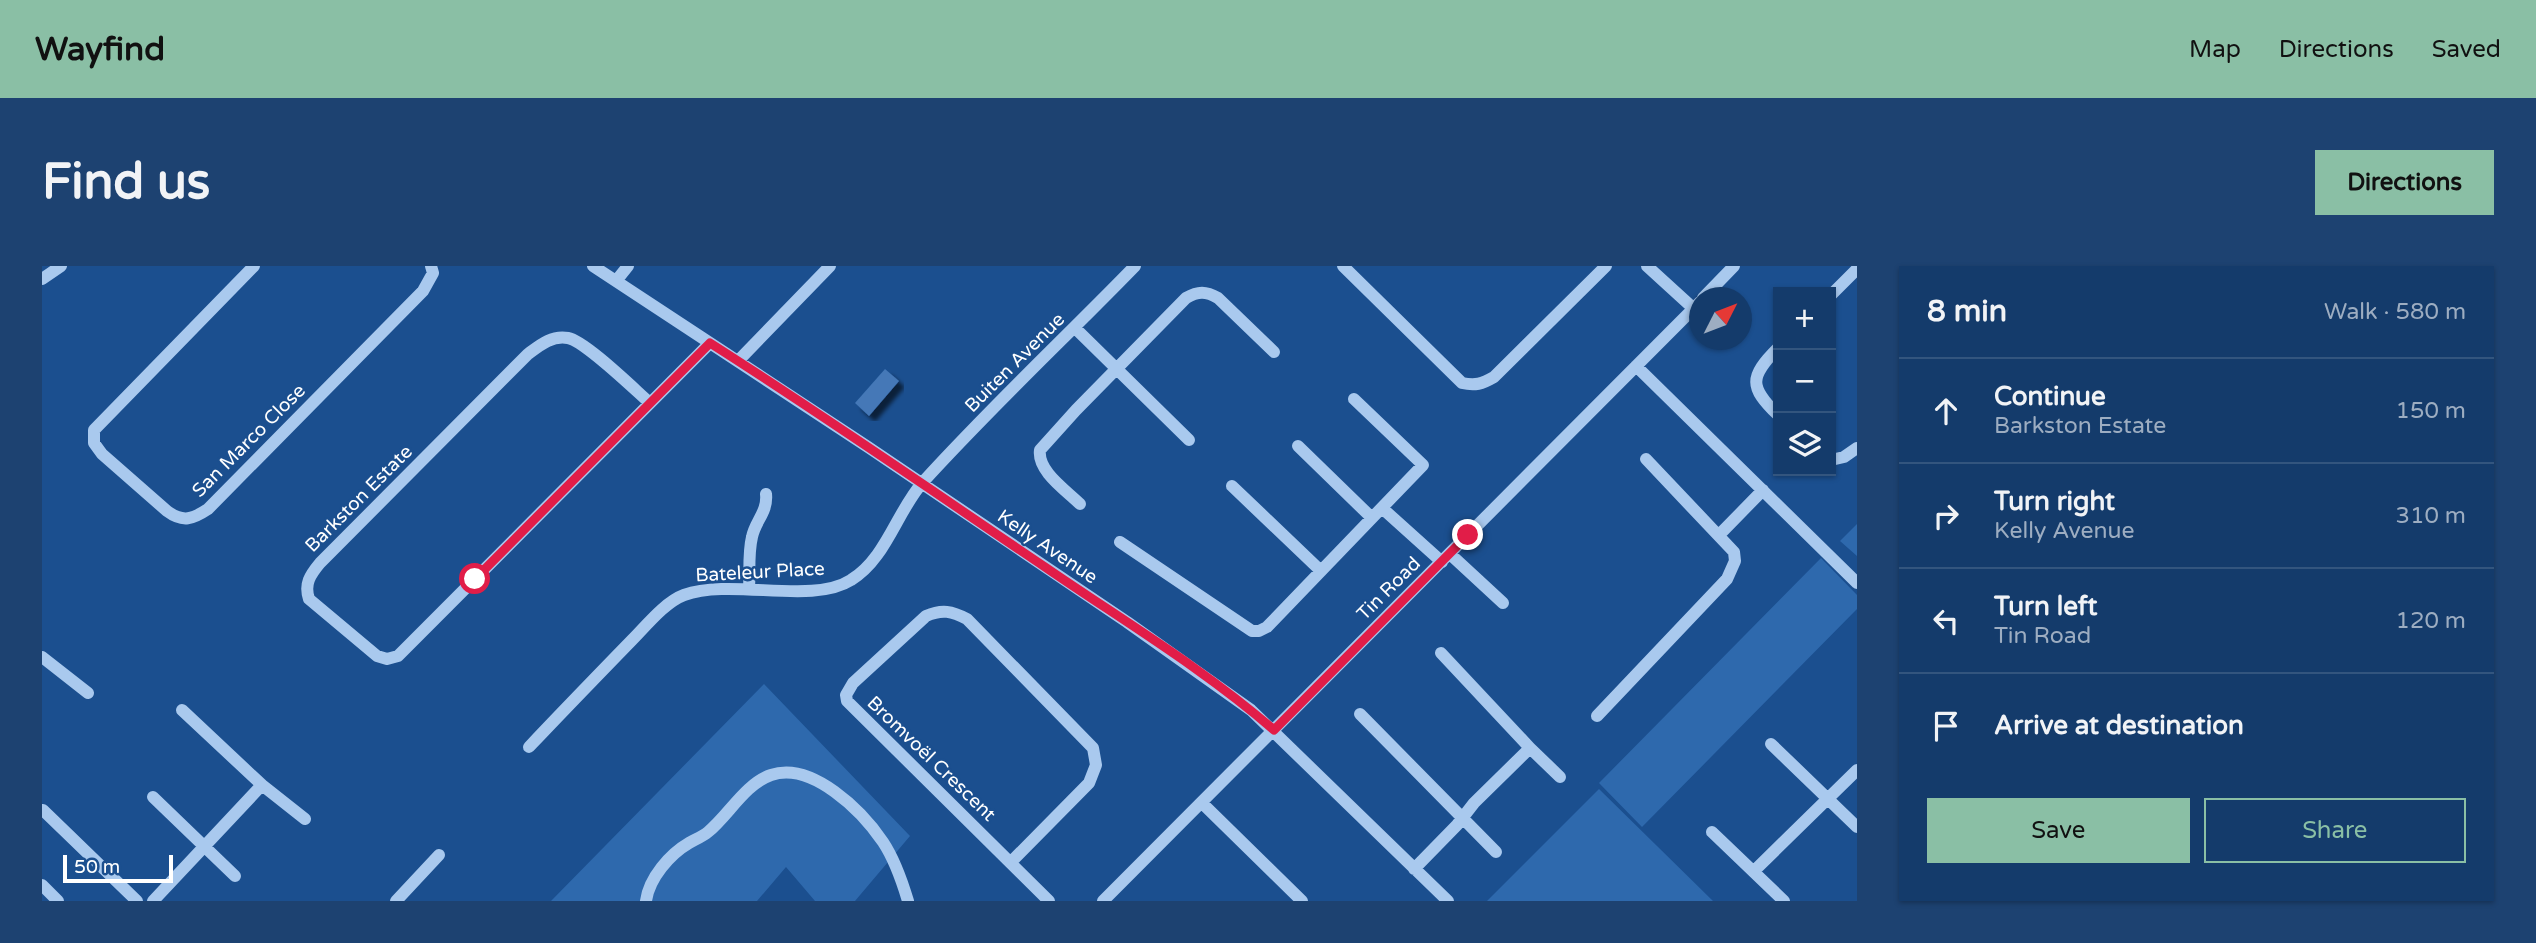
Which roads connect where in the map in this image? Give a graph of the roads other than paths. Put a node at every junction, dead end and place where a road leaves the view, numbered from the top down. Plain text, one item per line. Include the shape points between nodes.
1 (61, 266) edge
2 (254, 266) edge
3 (431, 266) edge
4 (593, 266) edge
5 (628, 266) edge
6 (830, 266) edge
7 (1135, 266) edge
8 (1343, 266) edge
9 (1606, 266) edge
10 (1647, 266) edge
11 (1734, 266) edge
12 (1857, 269) edge
13 (42, 279) edge
14 (616, 281) junction
15 (1714, 287) edge
16 (1836, 290) edge
17 (1689, 299) edge
18 (1689, 312) edge
19 (1075, 328) junction
20 (710, 343) junction
21 (1776, 350) edge
22 (1274, 352) dead end
23 (738, 361) junction
24 (1636, 366) junction
25 (1116, 369) junction
26 (1354, 399) dead end
27 (650, 403) junction
28 (1776, 413) edge
29 (1189, 440) dead end
30 (1298, 446) dead end
31 (1857, 448) edge
32 (1646, 459) dead end
33 (1836, 459) edge
34 (921, 484) junction
35 (1232, 486) dead end
36 (1763, 490) junction
37 (766, 494) dead end
38 (1080, 504) dead end
39 (1382, 508) junction
40 (1372, 518) junction
41 (1720, 535) junction
42 (1119, 542) dead end
43 (1446, 558) junction
44 (1321, 571) junction
45 (1857, 583) edge
46 (749, 589) junction
47 (1503, 603) dead end
48 (1441, 653) dead end
49 (42, 657) edge
50 (88, 693) dead end
51 (182, 710) dead end
52 (1360, 714) dead end
53 (1597, 716) dead end
54 (1274, 730) junction
55 (1771, 744) dead end
56 (529, 747) dead end
57 (1530, 748) junction
58 (1857, 770) edge
59 (1560, 777) dead end
60 (262, 785) junction
61 (153, 797) dead end
62 (1828, 799) junction
63 (1202, 803) junction
64 (42, 810) edge
65 (1462, 818) junction
66 (305, 819) dead end
67 (1857, 827) edge
68 (1712, 832) dead end
69 (205, 845) junction
70 (1496, 852) dead end
71 (439, 855) dead end
72 (1011, 862) junction
73 (1414, 869) junction
74 (1755, 871) junction
75 (235, 876) dead end
76 (42, 885) edge
77 (58, 901) edge
78 (137, 901) edge
79 (153, 901) edge
80 (396, 901) edge
81 (646, 901) edge
82 (908, 901) edge
83 (1049, 901) edge
84 (1103, 901) edge
85 (1302, 901) edge
86 (1448, 901) edge
87 (1784, 901) edge

1 - 13 street
2 - 3 street, San Marco Close via 94,430 94,443 102,454 179,518 190,520 208,509 423,292 433,273
4 - 14 street, Kelly Avenue
5 - 14 street
6 - 23 street
7 - 19 street, Buiten Avenue
8 - 9 street via 1462,383 1472,386 1494,377
10 - 17 street
11 - 15 street
12 - 16 street
14 - 20 street, Kelly Avenue
18 - 24 street, Tin Road
19 - 25 street
19 - 34 street, Buiten Avenue
20 - 23 street, Kelly Avenue
20 - 27 street, Barkston Estate
21 - 28 street via 1759,370 1756,388
22 - 25 street via 1218,298 1196,292
23 - 34 street, Kelly Avenue
24 - 36 street
24 - 43 street, Tin Road
25 - 29 street
25 - 38 street via 1039,453 1044,467
26 - 39 street via 1423,465
27 - 27 street, Barkston Estate via 576,341 558,338 542,342 320,563 306,587 309,599 376,656 398,656
30 - 40 street
31 - 33 street
32 - 41 street
34 - 46 street, Bateleur Place via 880,550 854,579 816,590
34 - 54 street, Kelly Avenue via 1149,638
35 - 44 street
36 - 41 street
36 - 45 street
37 - 46 street via 767,506 751,542
39 - 40 street
39 - 43 street
40 - 44 street
41 - 53 street via 1734,552 1727,579
42 - 44 street via 1252,631 1267,627
43 - 47 street
43 - 54 street, Tin Road
46 - 56 street, Bateleur Place via 679,597
48 - 57 street
49 - 50 street
51 - 60 street
52 - 65 street
54 - 63 street, Tin Road
54 - 73 street, Kelly Avenue
55 - 62 street
57 - 59 street
57 - 65 street
58 - 62 street
60 - 66 street
60 - 69 street
61 - 69 street
62 - 67 street
62 - 74 street
63 - 84 street, Tin Road
63 - 85 street
64 - 78 street
65 - 70 street
65 - 73 street
68 - 74 street
69 - 75 street
69 - 79 street
71 - 80 street
72 - 72 street, Bromvoël Crescent via 848,701 848,689 861,675 926,616 939,610 967,619 1093,748 1096,765 1089,783
72 - 83 street, Bromvoël Crescent
73 - 86 street, Kelly Avenue
74 - 87 street
76 - 77 street
81 - 82 street via 652,880 687,844 705,835 769,775 792,772 827,787 868,823 896,866

